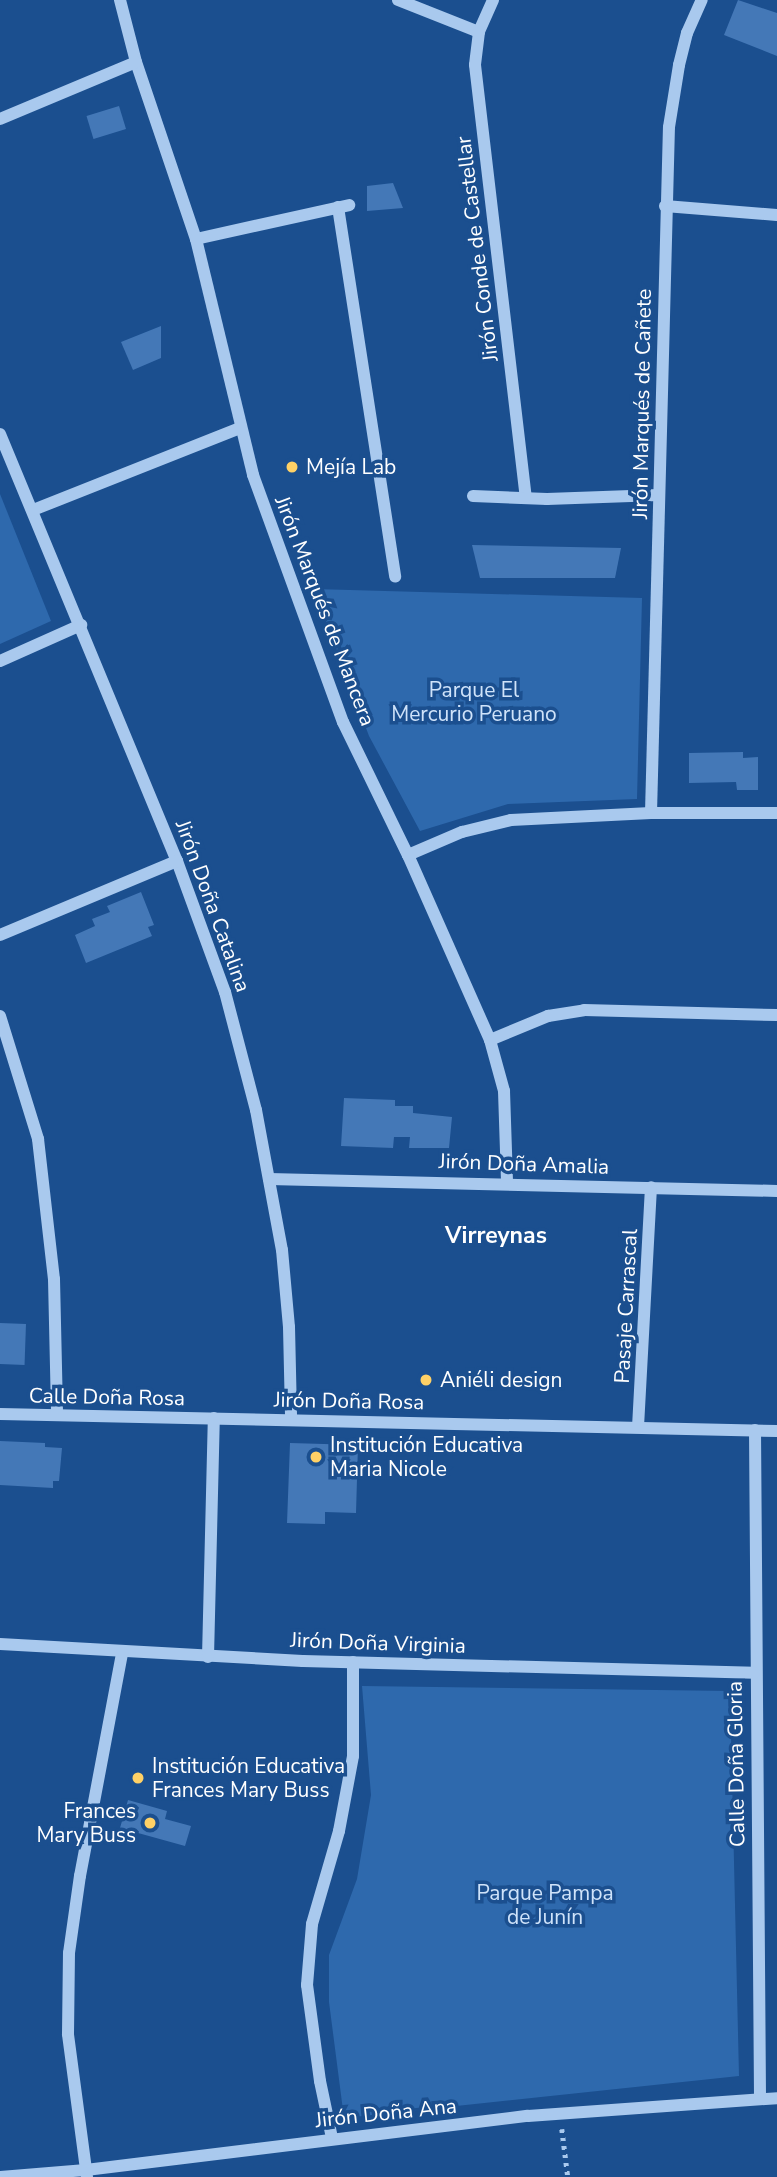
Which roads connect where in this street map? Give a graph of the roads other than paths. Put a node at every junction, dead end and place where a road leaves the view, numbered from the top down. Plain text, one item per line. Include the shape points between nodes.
1 (120, 0) edge
2 (398, 0) edge
3 (493, 0) edge
4 (702, 0) edge
5 (479, 32) junction
6 (136, 62) junction
7 (0, 119) edge
8 (665, 205) junction
9 (777, 215) edge
10 (196, 239) junction
11 (240, 428) junction
12 (0, 434) edge
13 (659, 495) junction
14 (473, 496) dead end
15 (526, 496) junction
16 (33, 510) junction
17 (395, 577) dead end
18 (81, 625) junction
19 (0, 661) edge
20 (651, 813) junction
21 (777, 814) edge
22 (408, 855) junction
23 (177, 861) junction
24 (0, 935) edge
25 (777, 1015) edge
26 (0, 1016) edge
27 (491, 1040) junction
28 (269, 1179) junction
29 (507, 1182) junction
30 (651, 1187) junction
31 (777, 1191) edge
32 (0, 1414) edge
33 (57, 1415) junction
34 (291, 1418) junction
35 (214, 1419) junction
36 (638, 1427) junction
37 (755, 1430) junction
38 (777, 1431) edge
39 (0, 1644) edge
40 (122, 1653) junction
41 (208, 1657) junction
42 (353, 1662) junction
43 (754, 1674) junction
44 (760, 2097) junction
45 (777, 2098) edge
46 (332, 2138) junction
47 (87, 2173) edge
48 (0, 2177) edge

1 - 6 street, Jirón Marqués de Mancera
2 - 5 street
3 - 5 street, Jirón Conde de Castellar
4 - 8 street, Jirón Marqués de Cañete via 679,65 669,127
5 - 15 street, Jirón Conde de Castellar via 475,65
6 - 7 street
6 - 10 street, Jirón Marqués de Mancera
8 - 9 street
8 - 13 street, Jirón Marqués de Cañete
10 - 11 street, Jirón Marqués de Mancera
10 - 17 street via 343,206
11 - 16 street
11 - 22 street, Jirón Marqués de Mancera via 343,722
12 - 16 street, Jirón Doña Catalina
13 - 15 street
13 - 20 street, Jirón Marqués de Cañete
14 - 15 street
16 - 18 street, Jirón Doña Catalina
18 - 19 street
18 - 23 street, Jirón Doña Catalina
20 - 21 street
20 - 22 street via 492,823
22 - 27 street, Jirón Marqués de Mancera
23 - 24 street
23 - 28 street, Jirón Doña Catalina via 225,992
25 - 27 street via 584,1010 548,1016
26 - 33 street via 38,1139 54,1279
27 - 29 street, Jirón Marqués de Mancera via 504,1091
28 - 29 street, Jirón Doña Amalia
28 - 34 street, Jirón Doña Catalina via 286,1287
29 - 30 street, Jirón Doña Amalia
30 - 31 street, Jirón Doña Amalia
30 - 36 street, Pasaje Carrascal
32 - 33 street, Calle Doña Rosa
33 - 35 street, Calle Doña Rosa
34 - 35 street, Jirón Doña Rosa
34 - 36 street, Jirón Doña Rosa
35 - 41 street
36 - 37 street, Jirón Doña Rosa
37 - 38 street, Jirón Doña Rosa
37 - 43 street, Calle Doña Gloria
39 - 40 street, Jirón Doña Virginia
40 - 41 street, Jirón Doña Virginia
40 - 47 street via 69,1953 68,2034
41 - 42 street, Jirón Doña Virginia
42 - 43 street, Jirón Doña Virginia
42 - 46 street via 353,1756 348,1791 312,1924 308,1960 310,2011
43 - 44 street, Calle Doña Gloria
44 - 45 street, Jirón Doña Ana
44 - 46 street, Jirón Doña Ana
46 - 47 street, Jirón Doña Ana
47 - 48 street, Jirón Doña Ana

